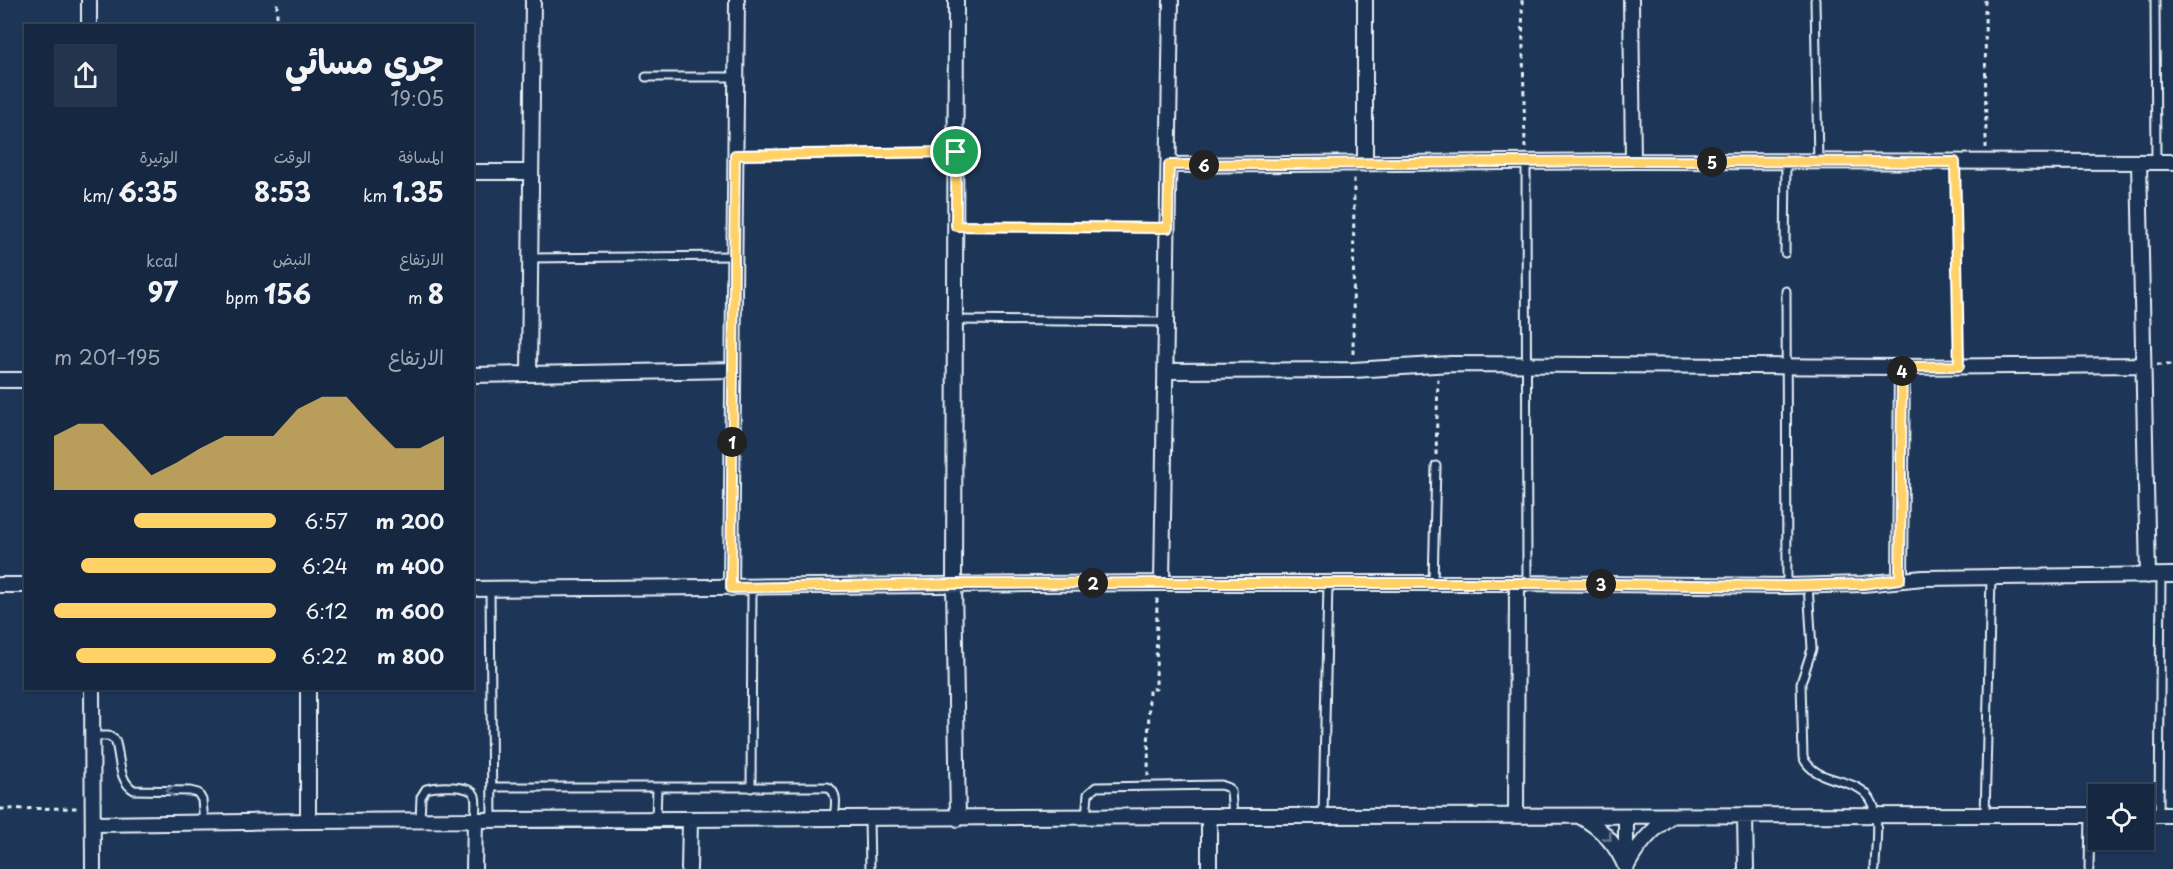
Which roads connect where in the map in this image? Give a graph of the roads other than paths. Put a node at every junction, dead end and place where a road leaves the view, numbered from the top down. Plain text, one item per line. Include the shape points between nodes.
1 (533, 0) edge
2 (737, 0) edge
3 (956, 0) edge
4 (1171, 0) edge
5 (1365, 0) edge
6 (1631, 0) edge
7 (1815, 0) edge
8 (2155, 0) edge
9 (89, 1) edge
10 (89, 24) edge
11 (646, 77) dead end
12 (736, 77) junction
13 (956, 152) junction
14 (735, 155) junction
15 (1633, 161) junction
16 (1955, 162) junction
17 (2139, 162) junction
18 (2156, 162) junction
19 (2173, 162) edge
20 (1786, 163) junction
21 (1818, 163) junction
22 (1360, 164) junction
23 (1526, 164) junction
24 (1169, 165) junction
25 (474, 172) edge
26 (529, 172) junction
27 (956, 226) junction
28 (1168, 228) junction
29 (1785, 253) dead end
30 (734, 256) junction
31 (529, 258) junction
32 (1786, 291) dead end
33 (955, 320) junction
34 (1166, 322) junction
35 (1526, 365) junction
36 (1787, 365) junction
37 (2143, 365) junction
38 (1959, 366) junction
39 (1902, 367) junction
40 (733, 370) junction
41 (1166, 371) junction
42 (529, 374) junction
43 (474, 375) edge
44 (0, 380) edge
45 (24, 380) edge
46 (1436, 466) road end
47 (2161, 576) edge
48 (1991, 578) junction
49 (1900, 579) junction
50 (1159, 583) junction
51 (1328, 583) junction
52 (1433, 583) junction
53 (1522, 583) junction
54 (954, 584) junction
55 (0, 585) edge
56 (24, 585) edge
57 (1808, 585) junction
58 (1787, 586) junction
59 (752, 587) junction
60 (731, 588) junction
61 (474, 589) edge
62 (490, 589) junction
63 (92, 690) edge
64 (308, 690) edge
65 (92, 736) junction
66 (492, 788) junction
67 (657, 788) junction
68 (751, 788) junction
69 (1516, 815) junction
70 (2088, 815) edge
71 (2166, 815) edge
72 (1209, 816) junction
73 (1233, 816) junction
74 (1323, 816) junction
75 (1579, 816) junction
76 (1626, 816) junction
77 (1671, 816) junction
78 (1745, 816) junction
79 (1876, 816) junction
80 (1985, 816) junction
81 (1086, 818) junction
82 (656, 819) junction
83 (690, 819) junction
84 (834, 819) junction
85 (869, 819) junction
86 (958, 819) junction
87 (475, 820) junction
88 (492, 820) junction
89 (308, 821) junction
90 (420, 821) junction
91 (204, 822) junction
92 (93, 825) junction
93 (2091, 850) edge
94 (1626, 868) edge
95 (93, 869) edge
96 (474, 869) edge
97 (689, 869) edge
98 (870, 869) edge
99 (1209, 869) edge
100 (1746, 869) edge
101 (1875, 869) edge
102 (2089, 869) edge

1 - 26 street
2 - 12 street
3 - 13 street
4 - 24 street
5 - 22 street
6 - 15 street
7 - 21 lane
8 - 18 lane
9 - 10 street
11 - 12 lane
12 - 14 street
13 - 14 lane
13 - 27 street
14 - 30 street
15 - 20 street
15 - 23 street
16 - 17 street
16 - 21 street
16 - 38 lane
17 - 18 street
17 - 37 street
18 - 19 street
20 - 21 street
20 - 29 lane
22 - 23 street
22 - 24 street
23 - 35 lane
24 - 28 street
25 - 26 street
26 - 31 street
27 - 28 lane
27 - 33 street
28 - 34 street
30 - 31 lane
30 - 40 street
31 - 42 street
32 - 36 lane
33 - 34 lane
33 - 54 street
34 - 41 street
35 - 36 street
35 - 41 street
35 - 53 lane
36 - 39 street
36 - 58 lane
37 - 38 street
37 - 47 street
38 - 39 street
39 - 49 street
40 - 42 street
40 - 60 street
41 - 50 street
42 - 43 street
44 - 45 street
46 - 52 lane
47 - 48 street
47 - 71 lane
48 - 49 street
48 - 80 lane
49 - 57 street
50 - 51 street
50 - 54 street
51 - 52 street
51 - 74 lane
52 - 53 street
53 - 58 street
53 - 69 street
54 - 59 street
54 - 86 street
55 - 56 street
57 - 58 street
57 - 79 lane via 1812,649 1802,683 1803,757 1816,773 1861,789 1869,796
59 - 60 street
59 - 68 lane
60 - 62 street
61 - 62 street
62 - 66 lane
63 - 65 street
64 - 89 street
91 -> 65 lane via 198,793 134,790 123,778 115,740
65 - 92 street
66 - 67 lane
66 - 88 lane
67 - 68 lane
67 - 82 lane
68 - 84 lane via 828,788 835,796
69 - 74 street
69 - 75 street
70 - 80 street
72 - 73 street
72 - 81 street
72 - 99 street
73 - 74 street
73 - 81 lane via 1231,791 1225,786 1148,786 1096,788 1088,794
75 - 76 street
75 -> 94 street via 1604,831
76 - 77 street
76 - 94 street
77 - 78 street
77 - 94 street via 1650,833
78 - 79 street
78 - 100 street
79 - 80 street
79 - 101 lane
81 - 86 street
82 - 83 street
82 - 88 street
83 - 84 street
83 - 97 street
84 - 85 street
85 - 86 street
85 - 98 lane
87 - 88 street
87 - 90 street
87 - 90 lane via 475,795 471,789 463,788 426,789 421,797
87 - 96 street
89 - 90 street
89 - 91 street
91 - 92 street
92 - 95 street
93 - 102 lane

